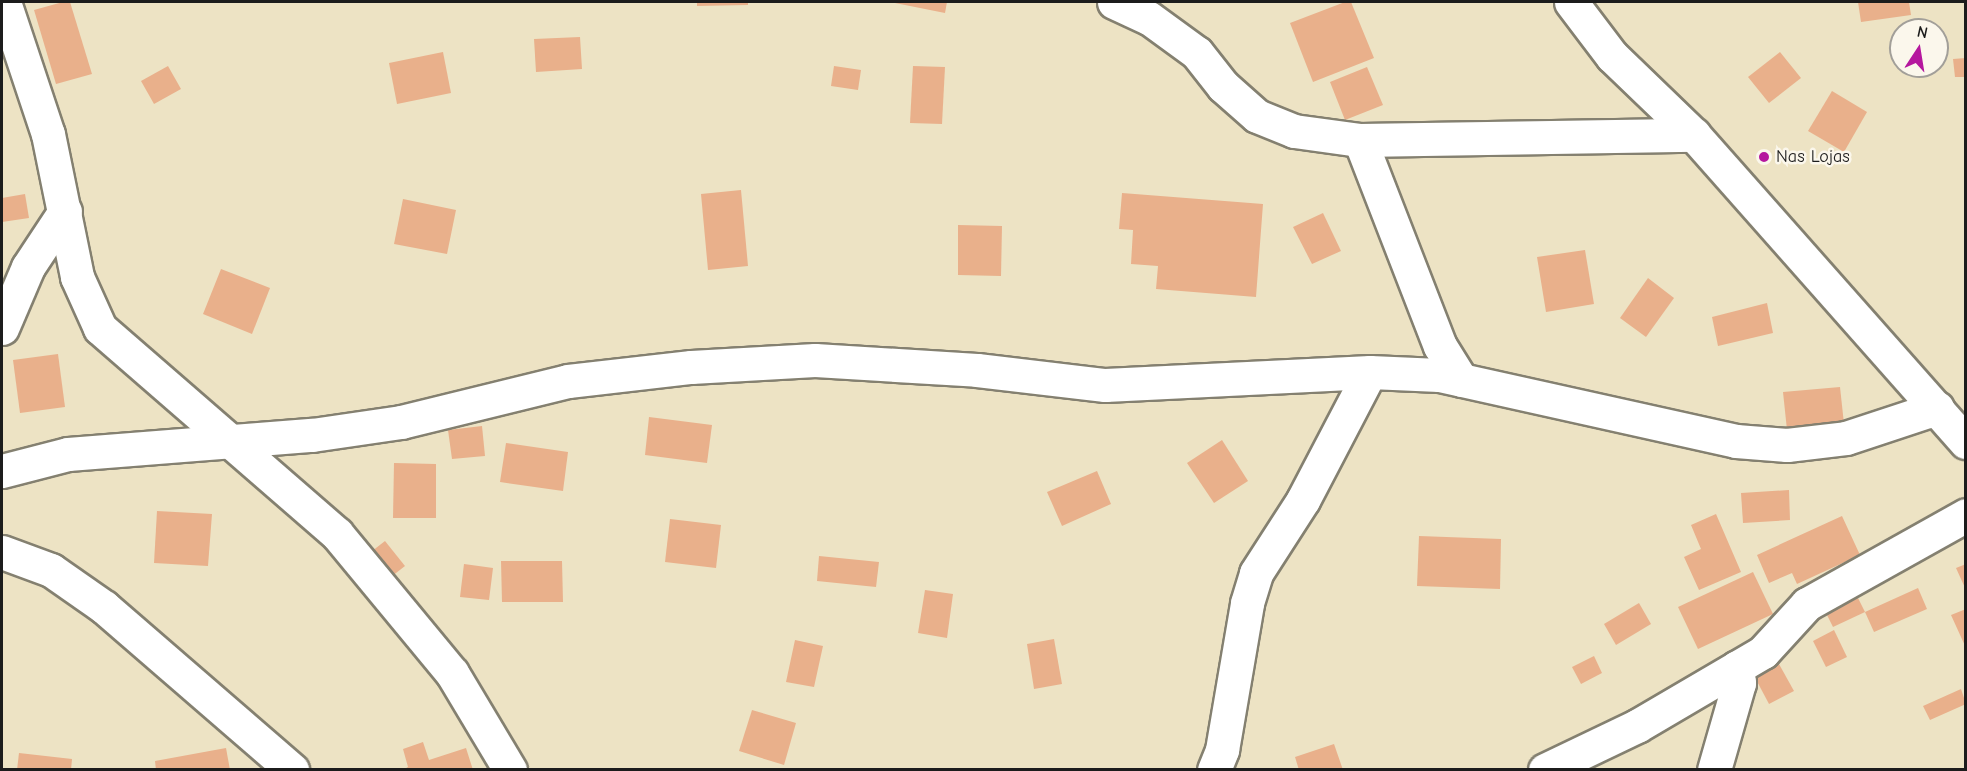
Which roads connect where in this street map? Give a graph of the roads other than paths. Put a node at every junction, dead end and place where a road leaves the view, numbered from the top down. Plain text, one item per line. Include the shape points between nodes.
1 (4, 2) edge
2 (1113, 2) edge
3 (1571, 2) edge
4 (1694, 135) junction
5 (1360, 140) junction
6 (64, 211) junction
7 (2, 328) edge
8 (1370, 372) junction
9 (1461, 380) junction
10 (1937, 408) junction
11 (229, 441) junction
12 (1965, 442) edge
13 (2, 471) edge
14 (1965, 515) edge
15 (2, 552) edge
16 (1737, 667) junction
17 (292, 770) edge
18 (510, 770) edge
19 (1214, 770) edge
20 (1545, 770) edge
21 (1714, 770) edge

1 - 6 street via 48,134
2 - 5 street via 1149,18 1197,53 1223,86 1257,116 1294,132
3 - 4 street via 1612,56
4 - 5 street
4 - 10 street
5 - 9 street via 1440,346
6 - 7 street via 28,267
6 - 11 street via 77,277 100,328
8 - 9 street
8 - 11 street via 1105,385 977,370 815,360 691,367 568,381 401,422
8 - 19 street via 1303,500 1256,573 1246,603 1221,750
9 - 10 street via 1736,441 1788,445 1846,438
10 - 12 street
11 - 13 street via 68,454
11 - 18 street via 337,534 452,673
14 - 16 street via 1807,604 1763,652
15 - 17 street via 51,570 104,608
16 - 20 street via 1637,726
16 - 21 street via 1739,683

